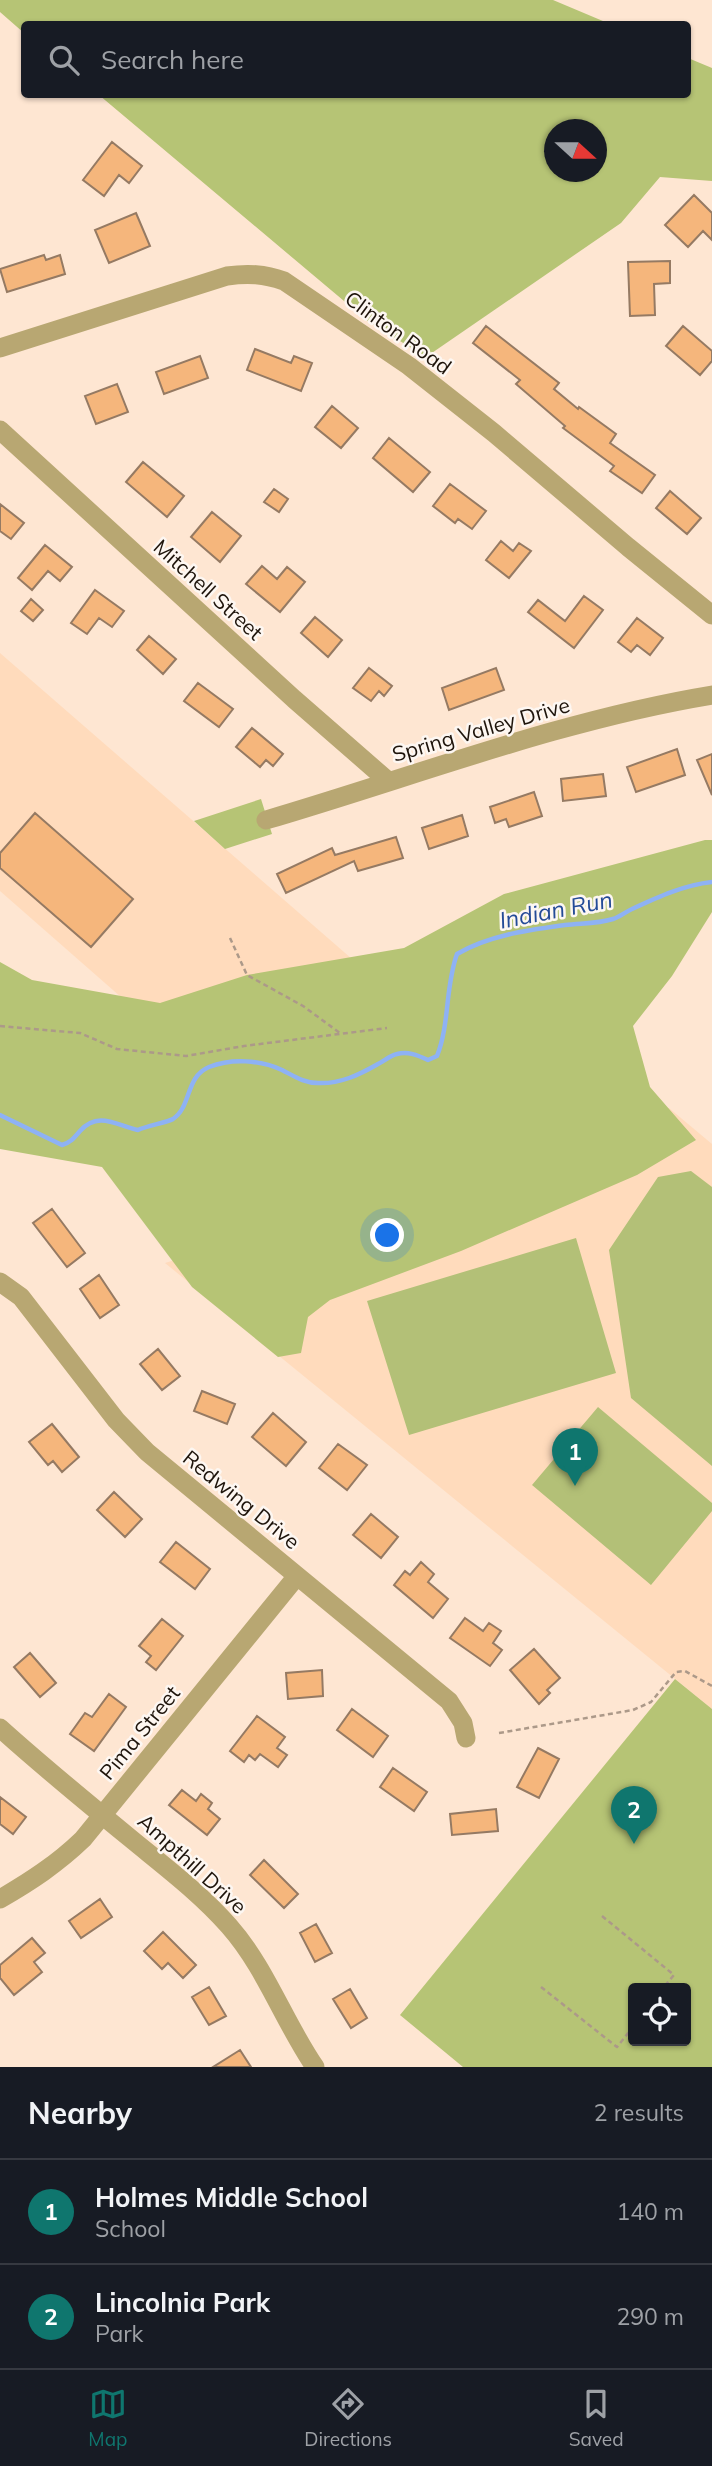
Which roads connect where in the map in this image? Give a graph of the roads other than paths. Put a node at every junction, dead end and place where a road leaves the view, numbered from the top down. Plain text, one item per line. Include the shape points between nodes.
1 (0, 348) edge
2 (0, 430) edge
3 (712, 615) edge
4 (712, 695) edge
5 (388, 781) junction
6 (266, 820) dead end
7 (0, 1282) edge
8 (298, 1576) junction
9 (0, 1728) edge
10 (466, 1738) dead end
11 (102, 1815) junction
12 (0, 1899) edge
13 (315, 2067) edge

1 - 3 street, Clinton Road via 227,276 248,273 284,281 409,366
2 - 5 street, Mitchell Street
4 - 5 street, Spring Valley Drive via 561,729
5 - 6 street, Spring Valley Drive
7 - 8 street, Redwing Drive via 21,1297 130,1436
8 - 10 street, Redwing Drive via 449,1701 463,1723
8 - 11 street, Pima Street
9 - 11 street, Ampthill Drive
11 - 12 street, Pima Street via 59,1862
11 - 13 street, Ampthill Drive via 230,1927

